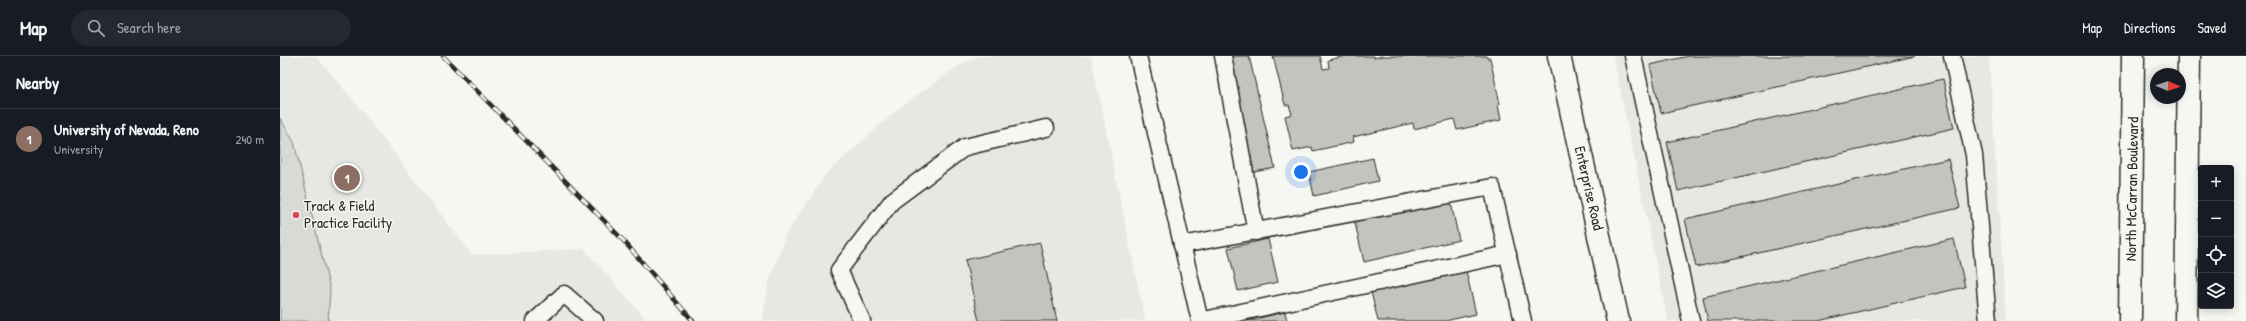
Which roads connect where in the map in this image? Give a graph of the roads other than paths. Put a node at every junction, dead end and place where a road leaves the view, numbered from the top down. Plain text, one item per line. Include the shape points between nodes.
1 (1138, 56) edge
2 (1223, 56) edge
3 (1559, 56) edge
4 (1633, 56) edge
5 (1952, 56) edge
6 (2133, 56) edge
7 (2189, 56) edge
8 (1046, 128) dead end
9 (1256, 232) junction
10 (1182, 245) junction
11 (1508, 254) junction
12 (535, 321) edge
13 (595, 321) edge
14 (862, 321) edge
15 (1200, 321) edge
16 (1523, 321) edge
17 (1618, 321) edge
18 (1691, 321) edge
19 (1988, 321) edge
20 (2130, 321) edge
21 (2186, 321) edge

1 - 10 lane
2 - 9 lane
3 - 17 main road, Enterprise Road
4 - 18 lane
5 - 19 lane via 1974,155
6 - 20 main road, North McCarran Boulevard
7 - 21 main road
8 - 14 lane via 965,147 892,201 839,270
9 - 10 lane
9 - 11 lane via 1492,187
10 - 15 lane
11 - 15 lane
11 - 16 lane
12 - 13 lane via 564,294

